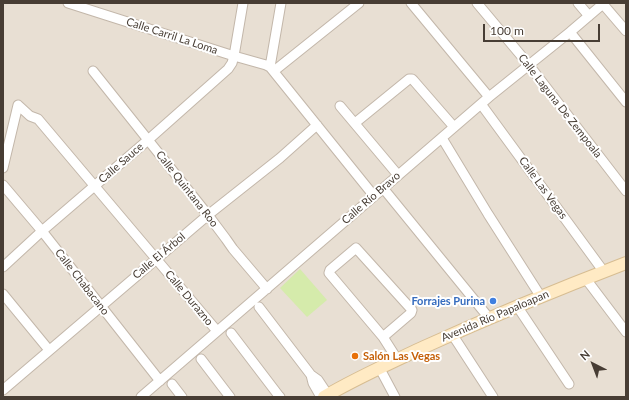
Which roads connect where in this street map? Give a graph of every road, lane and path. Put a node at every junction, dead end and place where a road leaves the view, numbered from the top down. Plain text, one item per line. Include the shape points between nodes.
1 (68, 3) edge
2 (243, 3) edge
3 (281, 3) edge
4 (358, 3) edge
5 (411, 3) edge
6 (477, 3) edge
7 (578, 3) edge
8 (603, 3) edge
9 (589, 16) junction
10 (626, 30) edge
11 (570, 32) junction
12 (234, 56) junction
13 (529, 65) junction
14 (272, 69) junction
15 (93, 71) dead end
16 (489, 97) junction
17 (626, 102) edge
18 (481, 104) junction
19 (340, 106) dead end
20 (355, 123) junction
21 (317, 125) junction
22 (454, 127) junction
23 (12, 129) junction
24 (3, 137) edge
25 (442, 138) junction
26 (148, 140) junction
27 (3, 168) edge
28 (398, 175) junction
29 (3, 185) edge
30 (95, 186) junction
31 (383, 188) junction
32 (626, 191) edge
33 (374, 196) junction
34 (208, 215) junction
35 (42, 231) junction
36 (156, 259) junction
37 (626, 263) edge
38 (3, 266) edge
39 (604, 272) junction
40 (586, 279) junction
41 (267, 289) junction
42 (3, 294) edge
43 (541, 297) junction
44 (101, 306) junction
45 (517, 306) junction
46 (259, 307) dead end
47 (489, 318) junction
48 (217, 331) junction
49 (626, 332) edge
50 (231, 333) dead end
51 (452, 334) junction
52 (383, 337) junction
53 (49, 350) junction
54 (201, 359) dead end
55 (397, 359) junction
56 (379, 367) junction
57 (160, 381) junction
58 (172, 384) dead end
59 (569, 384) dead end
60 (3, 390) edge
61 (324, 396) edge
62 (141, 397) edge
63 (182, 397) edge
64 (230, 397) edge
65 (279, 397) edge
66 (394, 397) edge
67 (493, 397) edge

1 - 12 street, Calle Carril La Loma
2 - 12 street
3 - 14 street
4 - 14 street
5 - 16 street
6 - 13 street, Calle Laguna De Zempoala
7 - 9 street
8 - 9 street, Calle Río Bravo
8 - 10 street
9 - 11 street, Calle Río Bravo
11 - 13 street, Calle Río Bravo
11 - 17 street
12 - 14 street, Calle Carril La Loma
12 - 26 street, Calle Sauce via 228,69
13 - 16 street, Calle Río Bravo
13 - 32 street, Calle Laguna De Zempoala
14 - 21 street
15 - 26 street, Calle Quintana Roo
16 - 18 street, Calle Río Bravo
18 - 22 street, Calle Río Bravo
18 - 39 street, Calle Las Vegas
19 - 20 street
20 - 22 street via 406,81 412,79
20 - 28 street
21 - 33 street
21 - 34 street, Calle El Árbol
22 - 25 street, Calle Río Bravo
23 - 24 street
23 - 27 street
23 - 30 street, Calle Durazno via 18,105 30,116 38,119
25 - 28 street, Calle Río Bravo
25 - 43 street
26 - 30 street, Calle Sauce
26 - 34 street, Calle Quintana Roo
28 - 31 street, Calle Río Bravo
29 - 35 street, Calle Chabacano
30 - 35 street, Calle Sauce
30 - 36 street, Calle Durazno
31 - 33 street, Calle Río Bravo
31 - 47 street
33 - 41 street, Calle Río Bravo
34 - 36 street, Calle El Árbol
34 - 41 street, Calle Quintana Roo
35 - 38 street, Calle Sauce
35 - 44 street, Calle Chabacano
36 - 44 street, Calle El Árbol
36 - 48 street, Calle Durazno
37 - 39 main road, Avenida Río Papaloapan
39 - 40 main road, Avenida Río Papaloapan
40 - 43 main road, Avenida Río Papaloapan
40 - 49 street
41 - 48 street, Calle Río Bravo
42 - 53 street
43 - 45 main road, Avenida Río Papaloapan
44 - 53 street, Calle El Árbol
44 - 57 street, Calle Chabacano
45 - 47 main road, Avenida Río Papaloapan
45 - 59 street
46 - 61 street via 311,375 318,380
47 - 51 main road, Avenida Río Papaloapan
48 - 57 street, Calle Río Bravo
50 - 65 street
51 - 55 main road, Avenida Río Papaloapan
51 - 67 street
52 - 52 street via 412,310 356,248 329,272
52 - 55 street
53 - 60 street, Calle El Árbol
54 - 64 street
55 - 56 main road, Avenida Río Papaloapan
56 - 61 main road, Avenida Río Papaloapan
56 - 66 street
57 - 62 street, Calle Río Bravo
58 - 63 street

